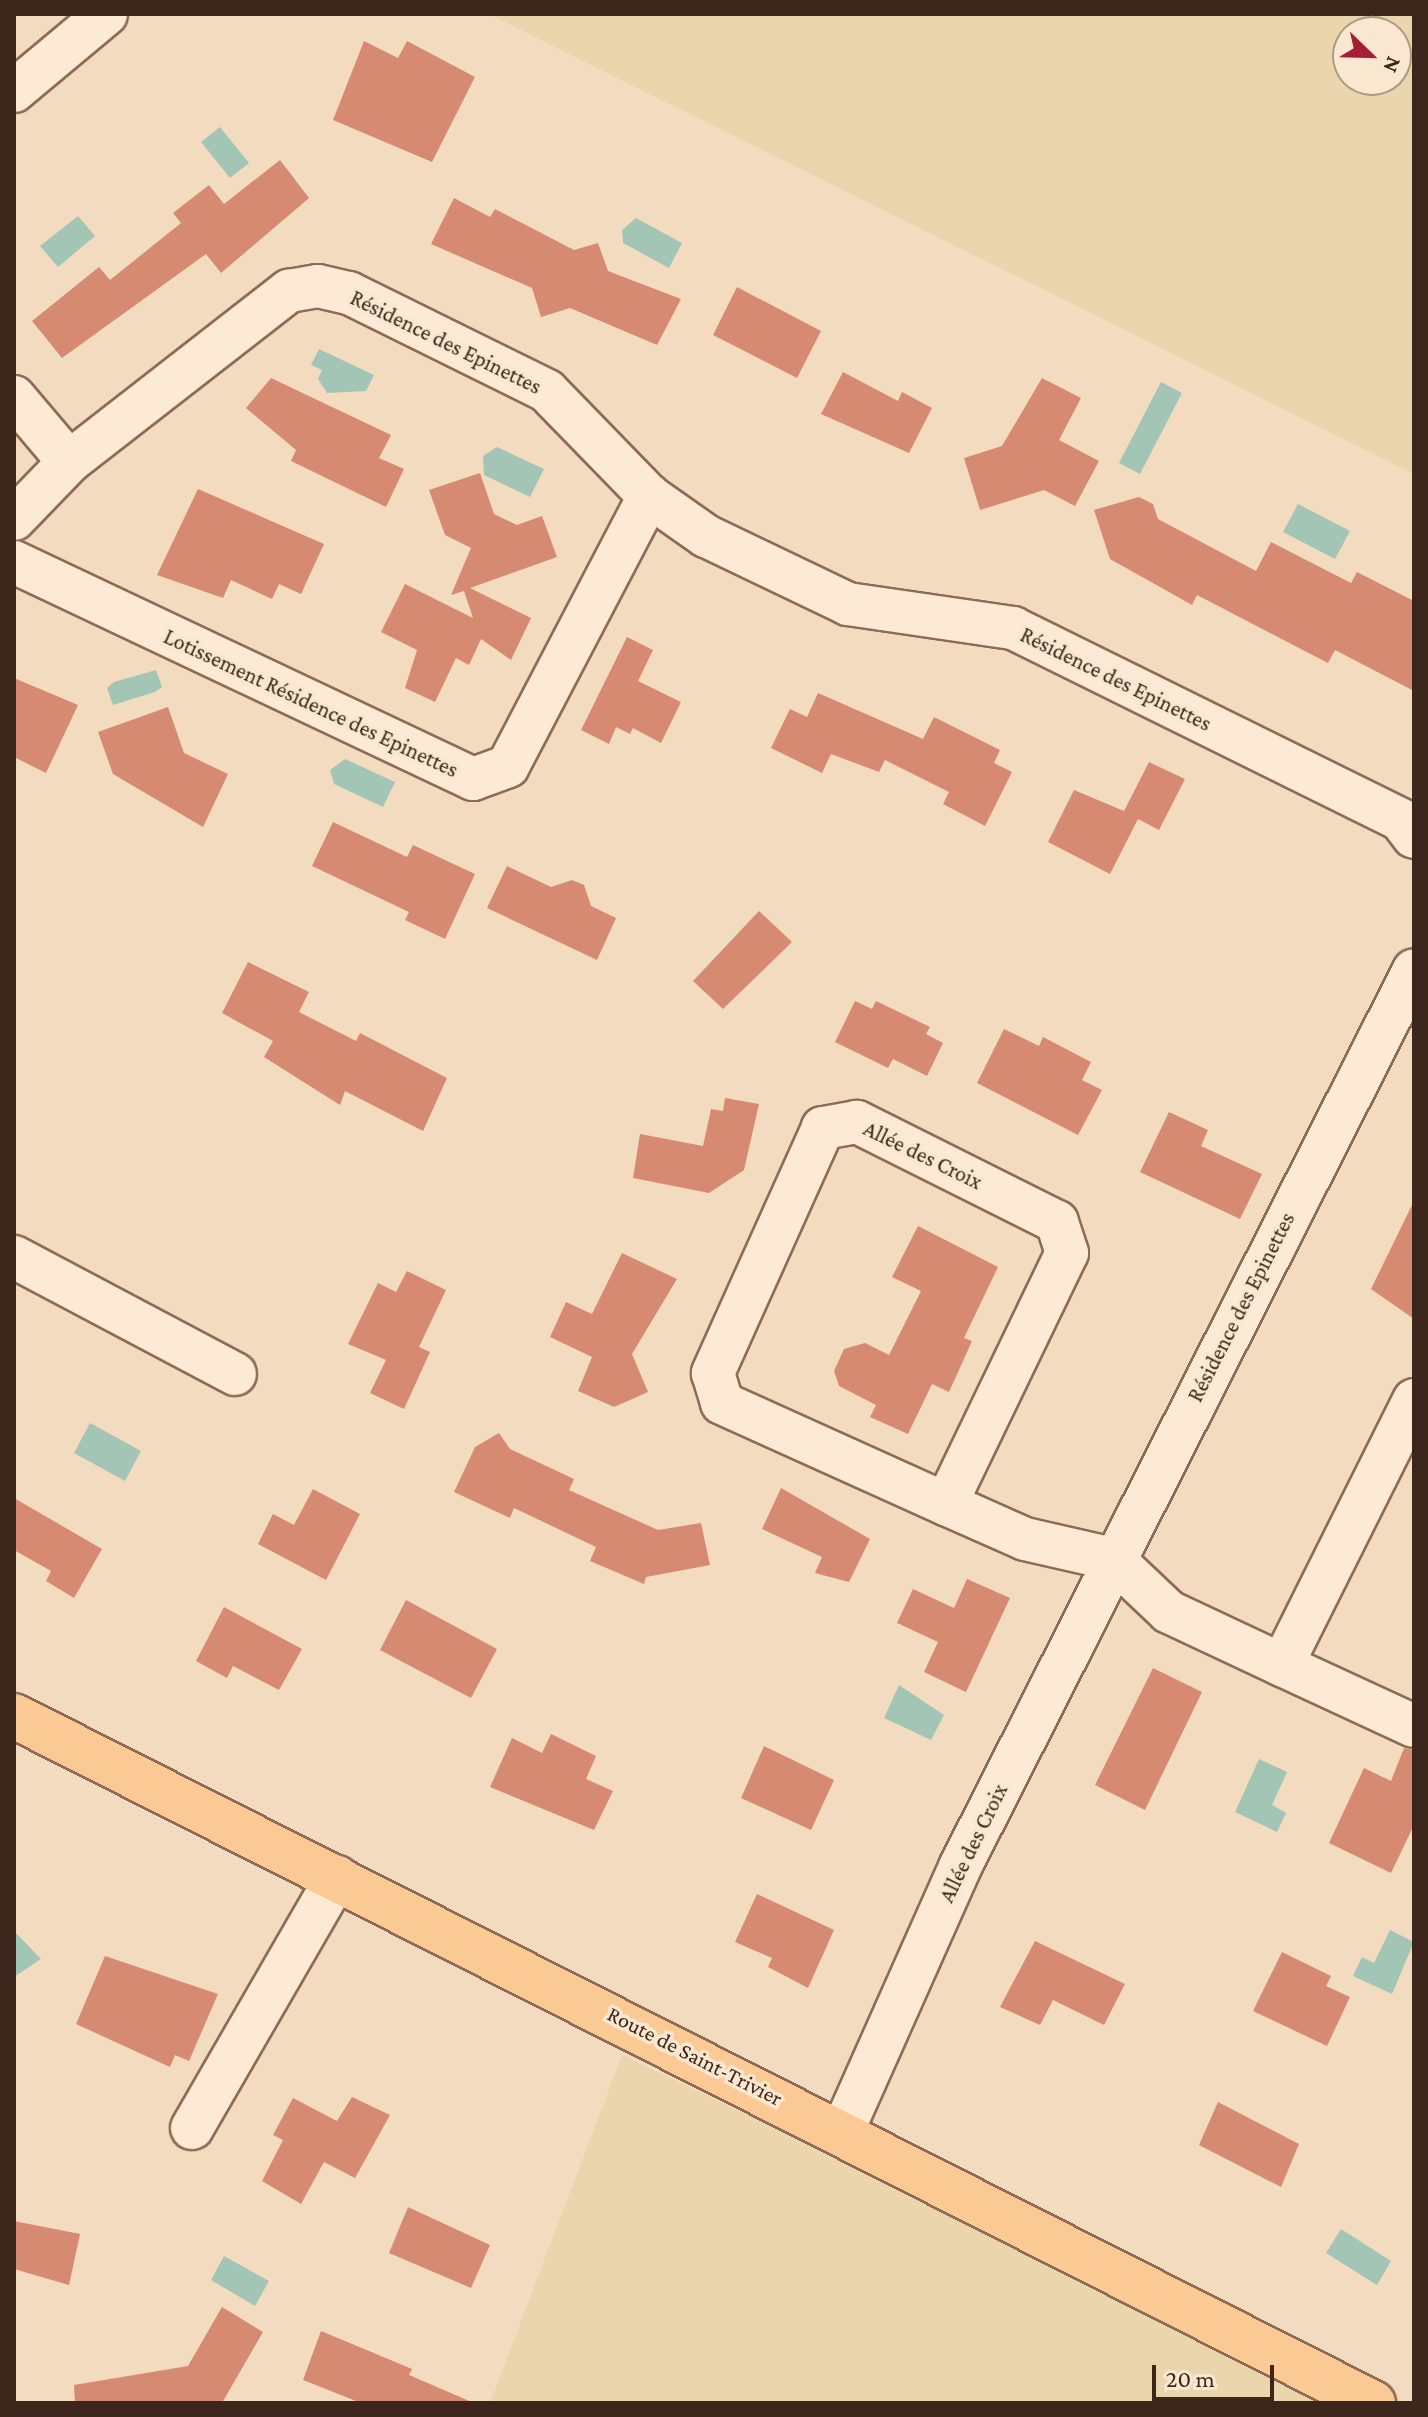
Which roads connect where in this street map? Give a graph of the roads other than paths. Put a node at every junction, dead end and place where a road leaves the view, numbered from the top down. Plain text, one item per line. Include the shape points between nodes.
1 (106, 14) edge
2 (14, 91) edge
3 (14, 397) edge
4 (69, 462) junction
5 (649, 496) junction
6 (14, 519) edge
7 (14, 562) edge
8 (1414, 837) edge
9 (1414, 970) edge
10 (14, 1257) edge
11 (14, 1288) edge
12 (58, 1311) dead end
13 (235, 1374) dead end
14 (1414, 1400) edge
15 (946, 1504) junction
16 (1113, 1559) junction
17 (1282, 1665) junction
18 (14, 1716) edge
19 (1414, 1726) edge
20 (337, 1877) junction
21 (192, 2128) dead end
22 (843, 2130) junction
23 (1373, 2403) edge

1 - 2 street
3 - 4 street
4 - 5 street, Résidence des Epinettes via 289,291 318,286 349,293 547,391
4 - 6 street
5 - 7 street, Lotissement Résidence des Epinettes via 508,766 473,779
5 - 8 street, Résidence des Epinettes via 706,536 848,604 1013,628 1401,820
9 - 16 street, Résidence des Epinettes
10 - 13 street
11 - 12 street
14 - 17 street
15 - 15 street, Allée des Croix via 722,1403 713,1373 823,1128 857,1122 1057,1222 1064,1242 1067,1253
15 - 16 street, Allée des Croix via 1025,1539
16 - 17 street via 1169,1612
16 - 22 street, Allée des Croix via 960,1867
17 - 19 street
18 - 20 main road, Route de Saint-Trivier
20 - 21 street
20 - 22 main road, Route de Saint-Trivier
22 - 23 main road, Route de Saint-Trivier

